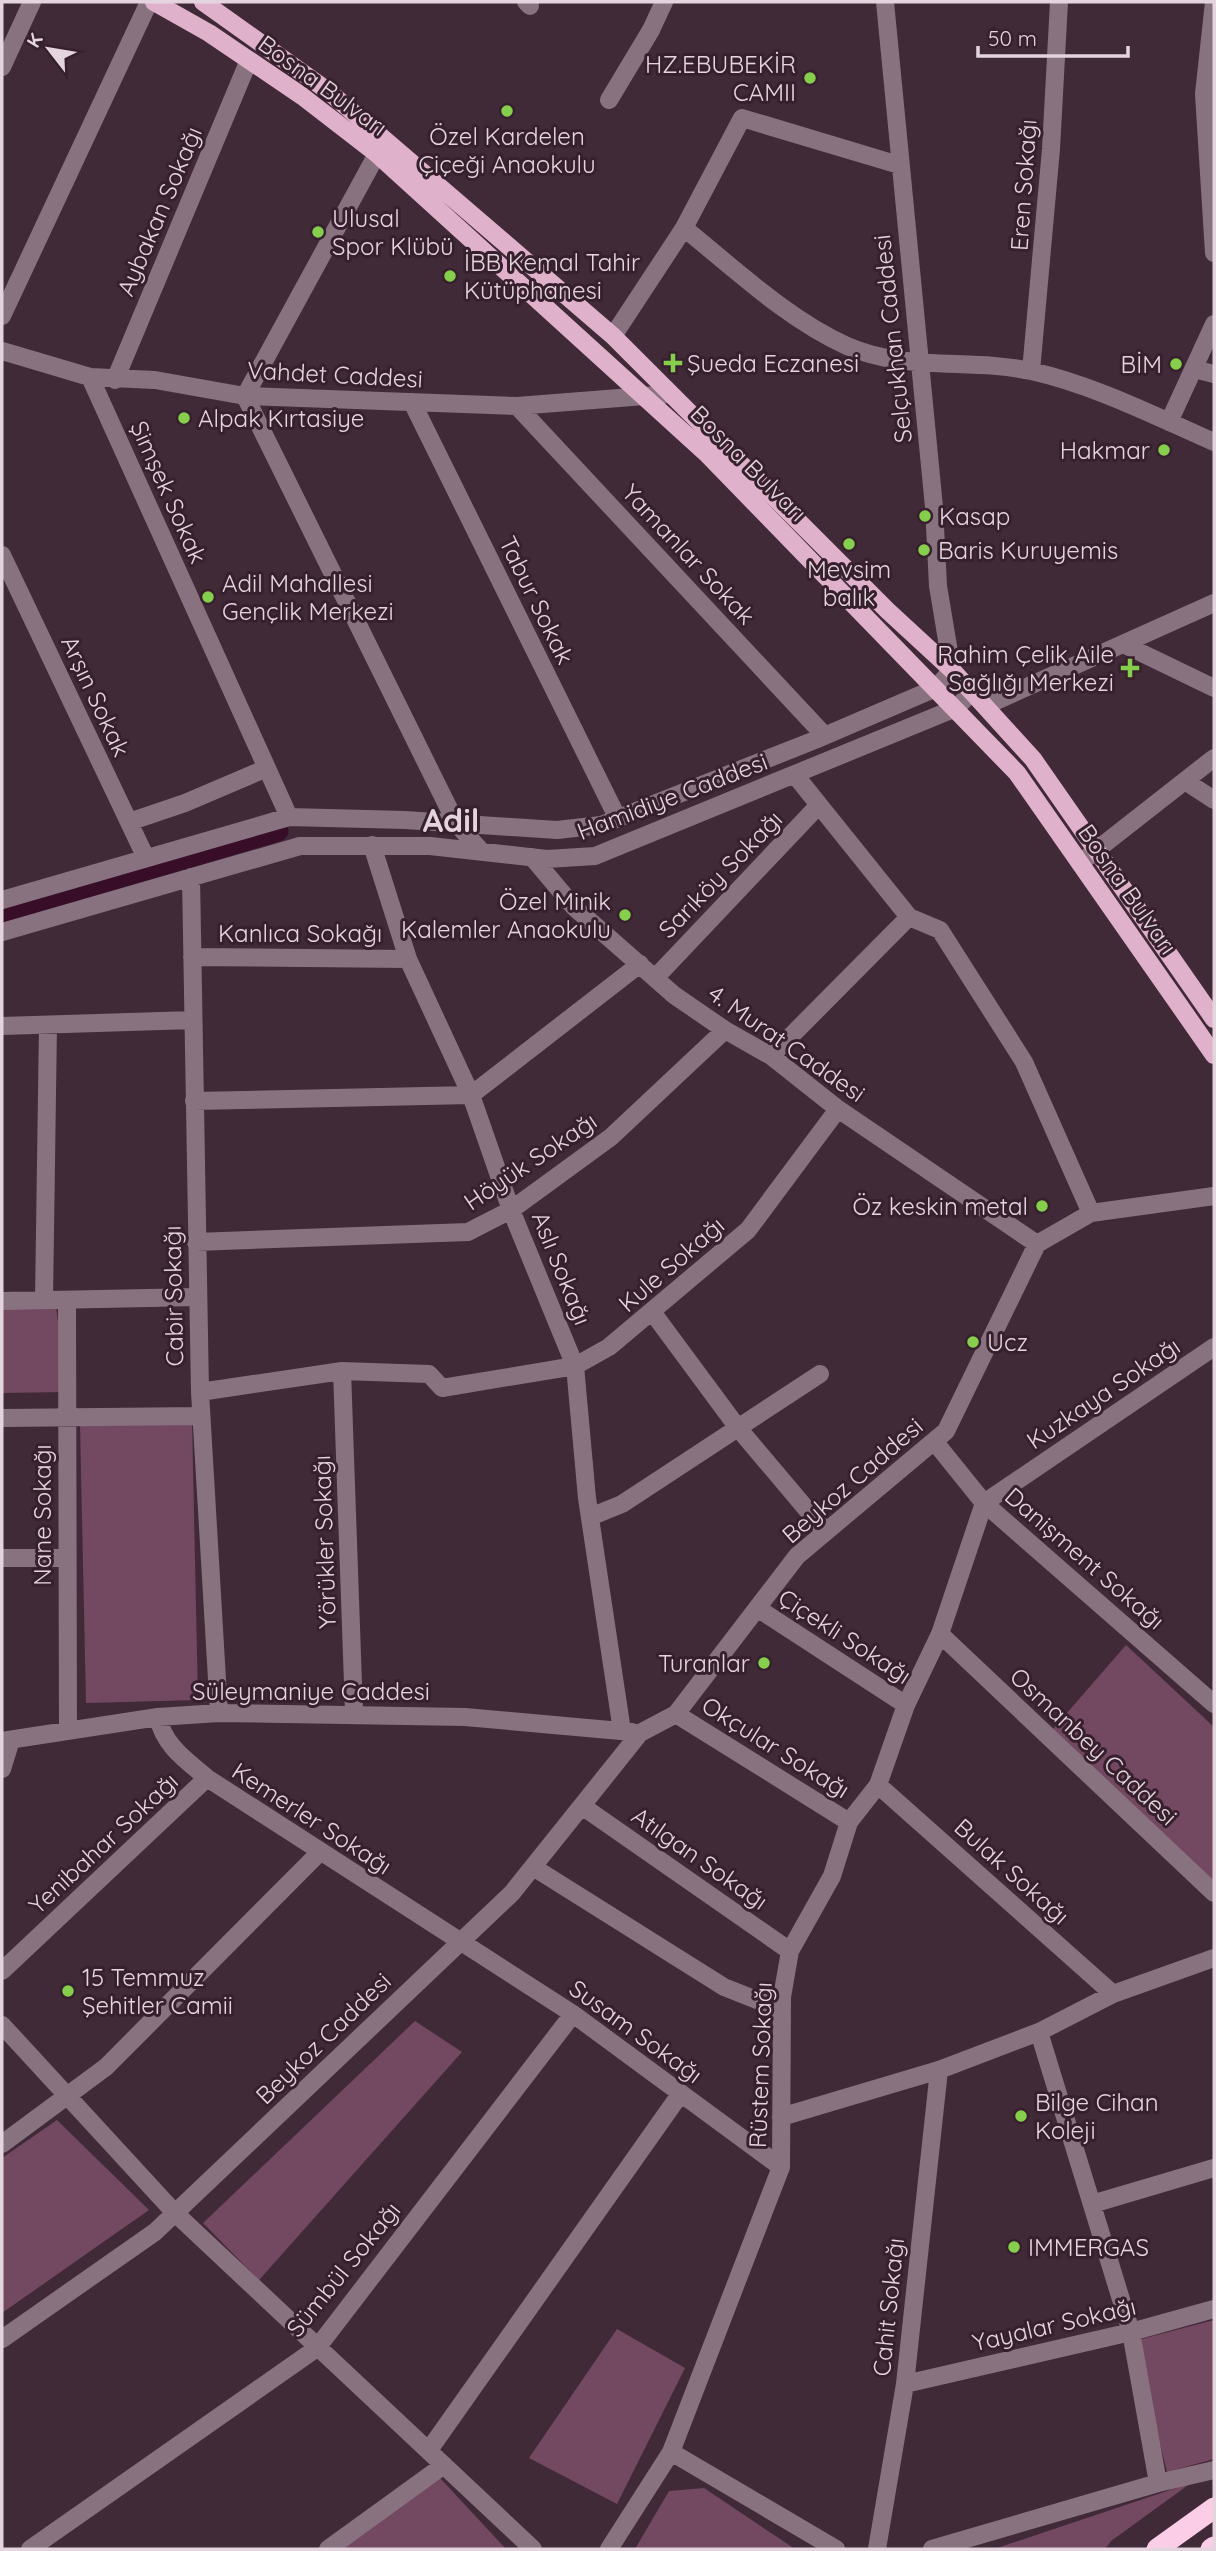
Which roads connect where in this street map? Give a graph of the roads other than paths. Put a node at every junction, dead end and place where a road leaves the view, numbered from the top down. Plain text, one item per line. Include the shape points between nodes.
1 (32, 2) edge
2 (149, 2) edge
3 (154, 2) edge
4 (203, 2) edge
5 (664, 2) edge
6 (885, 2) edge
7 (1059, 2) edge
8 (1214, 2) edge
9 (249, 61) junction
10 (2, 67) edge
11 (609, 100) dead end
12 (377, 154) junction
13 (899, 165) junction
14 (684, 228) junction
15 (1214, 253) edge
16 (2, 316) edge
17 (1214, 324) edge
18 (613, 336) junction
19 (2, 351) edge
20 (918, 363) junction
21 (1194, 369) junction
22 (1031, 371) junction
23 (1214, 374) edge
24 (90, 377) junction
25 (115, 380) junction
26 (670, 394) junction
27 (644, 395) junction
28 (245, 396) junction
29 (412, 402) junction
30 (517, 406) junction
31 (1168, 422) junction
32 (1214, 442) edge
33 (2, 555) edge
34 (1214, 603) edge
35 (1123, 644) junction
36 (952, 670) junction
37 (936, 688) junction
38 (1214, 688) edge
39 (973, 691) junction
40 (987, 705) junction
41 (956, 708) junction
42 (825, 736) junction
43 (1214, 758) edge
44 (267, 768) junction
45 (795, 775) junction
46 (1185, 780) junction
47 (1214, 800) edge
48 (819, 805) junction
49 (289, 817) junction
50 (618, 819) junction
51 (129, 822) junction
52 (456, 823) junction
53 (372, 845) junction
54 (1096, 849) junction
55 (482, 852) junction
56 (532, 857) junction
57 (146, 858) junction
58 (1080, 863) junction
59 (191, 877) junction
60 (4, 893) edge
61 (909, 917) junction
62 (2, 932) edge
63 (192, 957) junction
64 (408, 959) junction
65 (640, 964) junction
66 (656, 977) junction
67 (1214, 1019) edge
68 (193, 1020) junction
69 (48, 1025) junction
70 (2, 1026) edge
71 (725, 1030) junction
72 (1214, 1055) edge
73 (771, 1056) junction
74 (471, 1095) junction
75 (194, 1101) junction
76 (838, 1109) junction
77 (1214, 1196) edge
78 (511, 1210) junction
79 (1091, 1213) junction
80 (196, 1242) junction
81 (1037, 1244) junction
82 (197, 1297) junction
83 (44, 1300) junction
84 (67, 1300) junction
85 (2, 1301) edge
86 (653, 1313) junction
87 (1214, 1347) edge
88 (575, 1366) junction
89 (342, 1371) junction
90 (820, 1374) dead end
91 (200, 1392) junction
92 (201, 1416) junction
93 (2, 1418) edge
94 (67, 1418) junction
95 (738, 1428) junction
96 (934, 1441) junction
97 (984, 1503) junction
98 (590, 1517) junction
99 (825, 1531) junction
100 (66, 1558) junction
101 (2, 1559) edge
102 (757, 1608) junction
103 (940, 1634) junction
104 (1214, 1703) edge
105 (906, 1705) junction
106 (354, 1712) junction
107 (219, 1713) junction
108 (676, 1714) junction
109 (158, 1717) junction
110 (68, 1730) junction
111 (622, 1731) junction
112 (640, 1733) junction
113 (6, 1740) edge
114 (2, 1769) edge
115 (207, 1778) junction
116 (878, 1785) junction
117 (582, 1806) junction
118 (849, 1822) junction
119 (320, 1852) junction
120 (533, 1867) junction
121 (1214, 1893) edge
122 (458, 1943) junction
123 (790, 1951) junction
124 (1214, 1958) edge
125 (2, 1972) edge
126 (1113, 1994) junction
127 (782, 2010) junction
128 (573, 2014) junction
129 (2, 2025) edge
130 (1039, 2032) junction
131 (939, 2070) junction
132 (681, 2093) junction
133 (67, 2099) junction
134 (781, 2117) junction
135 (2, 2144) edge
136 (781, 2167) junction
137 (1214, 2168) edge
138 (1092, 2204) junction
139 (175, 2213) junction
140 (1214, 2309) edge
141 (1131, 2332) junction
142 (2, 2339) edge
143 (317, 2347) junction
144 (905, 2384) junction
145 (429, 2451) junction
146 (671, 2452) junction
147 (444, 2465) junction
148 (1214, 2470) edge
149 (1158, 2483) junction
150 (1214, 2508) edge
151 (30, 2549) edge
152 (328, 2549) edge
153 (533, 2549) edge
154 (610, 2549) edge
155 (836, 2549) edge
156 (877, 2549) edge
157 (932, 2549) edge
158 (1157, 2549) edge

1 - 10 street
2 - 16 street
3 - 9 main road, Bosna Bulvarı
4 - 18 main road, Bosna Bulvarı via 328,91
5 - 11 street
6 - 13 street, Selçukhan Caddesi
7 - 22 street, Eren Sokağı
8 - 15 street via 1204,94
9 - 12 main road, Bosna Bulvarı
9 - 25 street, Aybakan Sokağı
12 - 27 main road, Bosna Bulvarı
12 - 28 street
13 - 14 street via 742,118
13 - 20 street, Selçukhan Caddesi
14 - 18 street
14 - 20 street via 817,331 850,347
17 - 21 street
18 - 26 main road, Bosna Bulvarı
19 - 24 street, Vahdet Caddesi
20 - 22 street
20 - 36 street, Selçukhan Caddesi via 938,586
21 - 23 street
21 - 31 street
22 - 31 street via 1103,394
24 - 25 street, Vahdet Caddesi
24 - 44 street, Şimşek Sokak
25 - 28 street, Vahdet Caddesi via 155,380
26 - 27 street, Vahdet Caddesi
26 - 36 main road, Bosna Bulvarı
27 - 30 street, Vahdet Caddesi
27 - 37 main road, Bosna Bulvarı via 716,462
28 - 29 street, Vahdet Caddesi
28 - 52 street
29 - 30 street, Vahdet Caddesi
29 - 50 street, Tabur Sokak
30 - 42 street, Yamanlar Sokak
31 - 32 street
33 - 51 street, Arşın Sokak
34 - 35 street
35 - 38 street
35 - 40 street
36 - 37 street
36 - 39 main road, Bosna Bulvarı
37 - 41 main road, Bosna Bulvarı
37 - 42 street, Hamidiye Caddesi
39 - 40 main road, Bosna Bulvarı
39 - 41 street, Hamidiye Caddesi
40 - 54 main road, Bosna Bulvarı via 1033,759
41 - 45 street, Hamidiye Caddesi
41 - 58 main road, Bosna Bulvarı via 1017,773
42 - 50 street, Hamidiye Caddesi
43 - 46 street
44 - 49 street, Şimşek Sokak
44 - 51 street
45 - 48 street
45 - 56 street, Hamidiye Caddesi via 595,856
46 - 47 street
46 - 54 street
48 - 61 street
48 - 66 street, Sarıköy Sokağı
49 - 52 street, Hamidiye Caddesi
49 - 57 street, Hamidiye Caddesi
50 - 52 street, Hamidiye Caddesi via 580,830
51 - 57 street, Arşın Sokak
52 - 55 street
53 - 55 street, Hamidiye Caddesi
53 - 59 street, Hamidiye Caddesi via 300,846
53 - 64 street, Aslı Sokağı
54 - 58 street
54 - 67 main road, Bosna Bulvarı
55 - 56 street, Hamidiye Caddesi
56 - 65 street, 4. Murat Caddesi via 574,907
57 - 60 street, Hamidiye Caddesi
58 - 72 main road, Bosna Bulvarı
59 - 62 street, Hamidiye Caddesi
59 - 63 street, Cabir Sokağı
61 - 73 street
61 - 79 street via 940,930 1024,1062
63 - 64 street, Kanlıca Sokağı
63 - 68 street, Cabir Sokağı
64 - 74 street, Aslı Sokağı
65 - 66 street, 4. Murat Caddesi
65 - 74 street
66 - 71 street, 4. Murat Caddesi
68 - 69 street
68 - 75 street, Cabir Sokağı
69 - 70 street
69 - 83 street
71 - 73 street, 4. Murat Caddesi
71 - 78 street, Höyük Sokağı via 611,1137
73 - 76 street, 4. Murat Caddesi
74 - 75 street
74 - 78 street, Aslı Sokağı
75 - 80 street, Cabir Sokağı
76 - 81 street, 4. Murat Caddesi
76 - 86 street, Kule Sokağı via 748,1230
77 - 79 street
78 - 80 street, Höyük Sokağı via 468,1232
78 - 88 street, Aslı Sokağı
79 - 81 street
80 - 82 street, Cabir Sokağı
81 - 96 street, Beykoz Caddesi via 946,1431
82 - 84 street
82 - 91 street, Cabir Sokağı
83 - 84 street
83 - 85 street
84 - 94 street, Nane Sokağı
86 - 88 street, Kule Sokağı via 610,1347
86 - 95 street
87 - 97 street, Kuzkaya Sokağı
88 - 89 street, Kule Sokağı via 442,1388 429,1374
88 - 98 street, Aslı Sokağı
89 - 91 street, Kule Sokağı
89 - 106 street, Yörükler Sokağı
90 - 95 street
91 - 92 street, Cabir Sokağı
92 - 94 street
92 - 107 street, Cabir Sokağı
93 - 94 street
94 - 100 street, Nane Sokağı
95 - 98 street via 622,1504
95 - 99 street
96 - 97 street, Danişment Sokağı
96 - 99 street, Beykoz Caddesi
97 - 103 street, Rüstem Sokağı
97 - 104 street, Danişment Sokağı
98 - 111 street, Aslı Sokağı
99 - 102 street, Beykoz Caddesi via 797,1556
100 - 101 street
100 - 110 street, Nane Sokağı
102 - 105 street, Çiçekli Sokağı
102 - 108 street, Beykoz Caddesi
103 - 105 street, Rüstem Sokağı
103 - 121 street, Osmanbey Caddesi
105 - 116 street, Rüstem Sokağı
106 - 107 street, Süleymaniye Caddesi
106 - 111 street, Süleymaniye Caddesi
107 - 109 street, Süleymaniye Caddesi
108 - 112 street, Beykoz Caddesi
108 - 118 street, Okçular Sokağı
109 - 110 street, Süleymaniye Caddesi
109 - 115 street, Kemerler Sokağı via 171,1747
110 - 113 street, Süleymaniye Caddesi
111 - 112 street
112 - 117 street, Beykoz Caddesi
113 - 114 street
115 - 119 street, Kemerler Sokağı
115 - 125 street, Yenibahar Sokağı
116 - 118 street, Rüstem Sokağı
116 - 126 street, Bulak Sokağı
117 - 120 street, Beykoz Caddesi
117 - 123 street, Atılgan Sokağı
118 - 123 street, Rüstem Sokağı via 832,1876
119 - 122 street, Kemerler Sokağı
119 - 133 street via 106,2067
120 - 122 street, Beykoz Caddesi
120 - 127 street via 724,1987
122 - 128 street, Susam Sokağı
122 - 139 street, Beykoz Caddesi
123 - 127 street, Rüstem Sokağı
124 - 126 street
126 - 130 street
127 - 134 street, Rüstem Sokağı
128 - 132 street, Susam Sokağı
128 - 143 street, Sümbül Sokağı
129 - 133 street
130 - 131 street
130 - 138 street
131 - 134 street
131 - 144 street, Cahit Sokağı
132 - 136 street, Susam Sokağı
132 - 145 street
133 - 135 street
133 - 139 street
134 - 136 street, Rüstem Sokağı
136 - 146 street, Rüstem Sokağı
137 - 138 street
138 - 141 street
139 - 142 street, Beykoz Caddesi via 155,2232
139 - 143 street
140 - 141 street, Yayalar Sokağı
141 - 144 street, Yayalar Sokağı
141 - 149 street
143 - 145 street
143 - 151 street, Sümbül Sokağı
144 - 156 street, Cahit Sokağı
145 - 147 street
146 - 154 street, Rüstem Sokağı
146 - 155 street
147 - 152 street
147 - 153 street
148 - 149 street
149 - 157 street
150 - 158 highway

